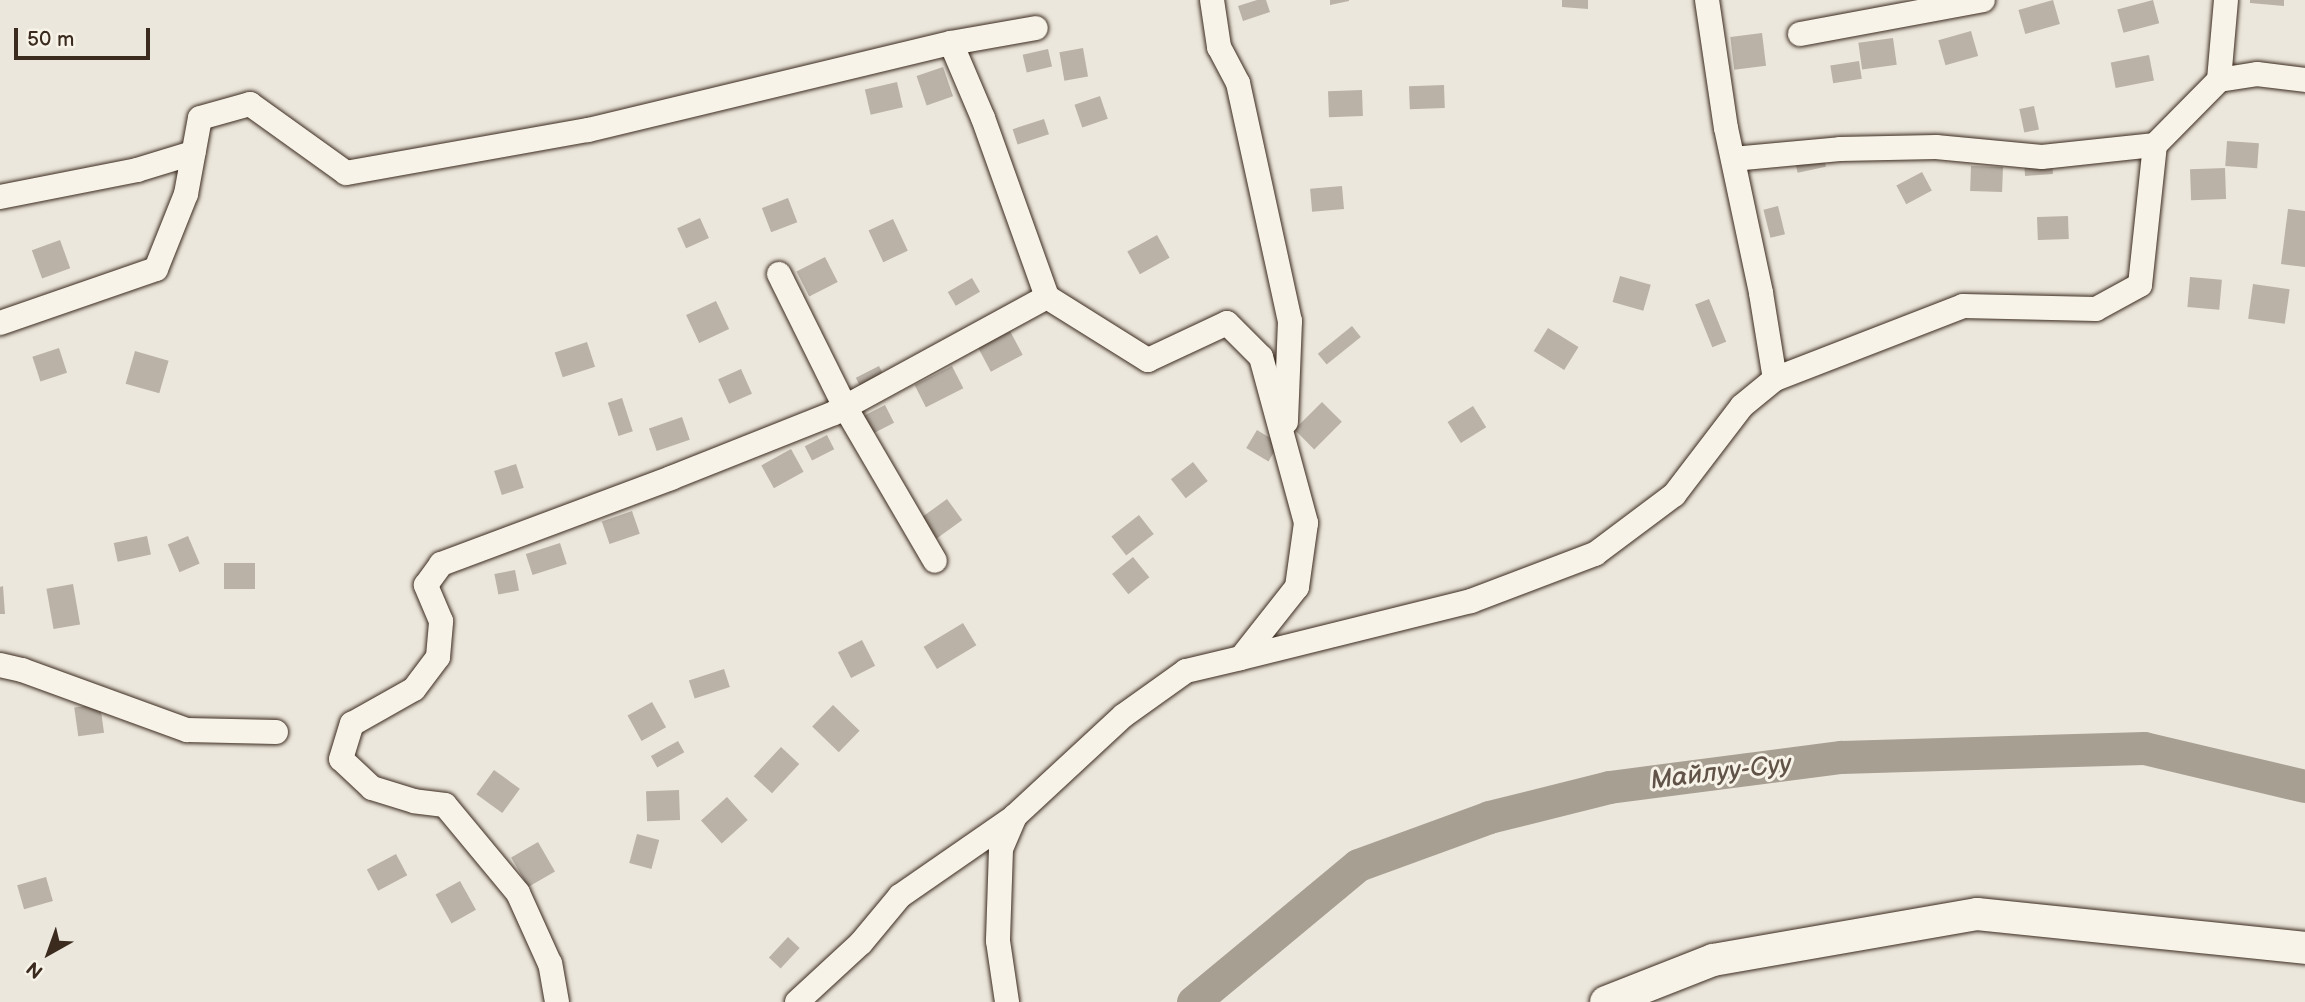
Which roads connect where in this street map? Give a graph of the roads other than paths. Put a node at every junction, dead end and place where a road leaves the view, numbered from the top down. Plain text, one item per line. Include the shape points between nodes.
1 (1212, 0) edge
2 (1707, 0) edge
3 (1983, 0) edge
4 (2226, 0) edge
5 (1036, 28) dead end
6 (1800, 34) dead end
7 (951, 43) junction
8 (2219, 80) junction
9 (2305, 80) edge
10 (2155, 145) junction
11 (193, 153) junction
12 (1733, 159) junction
13 (0, 197) edge
14 (779, 274) dead end
15 (1047, 297) junction
16 (0, 323) edge
17 (1775, 379) junction
18 (845, 407) junction
19 (1285, 445) junction
20 (935, 561) dead end
21 (1241, 658) junction
22 (0, 665) edge
23 (276, 732) dead end
24 (1015, 816) junction
25 (2305, 948) edge
26 (557, 1002) edge
27 (797, 1002) edge
28 (1007, 1002) edge
29 (1606, 1002) edge

1 - 19 street via 1219,47 1238,83 1290,321
2 - 12 street
3 - 6 street
4 - 8 street
5 - 7 street
7 - 11 street via 587,130 346,173 250,104 200,118
7 - 15 street
8 - 9 street via 2258,74
8 - 10 street
10 - 12 street via 2042,157 1936,147 1840,149
10 - 17 street via 2140,285 2096,310 1963,306
11 - 13 street via 137,170
11 - 16 street via 186,194 156,269
12 - 17 street
14 - 18 street
15 - 18 street
15 - 19 street via 1148,360 1227,323 1261,357
17 - 21 street via 1742,406 1674,495 1595,554 1471,601
18 - 20 street
18 - 26 street via 442,564 426,585 441,621 438,657 415,689 352,724 341,759 372,788 445,805 518,893 550,964
19 - 21 street via 1306,523 1297,587
21 - 24 street via 1186,671 1123,716
22 - 23 street via 187,730
24 - 27 street via 900,896 861,943
24 - 28 street via 1001,849 998,941
25 - 29 main road via 1977,914 1713,960

